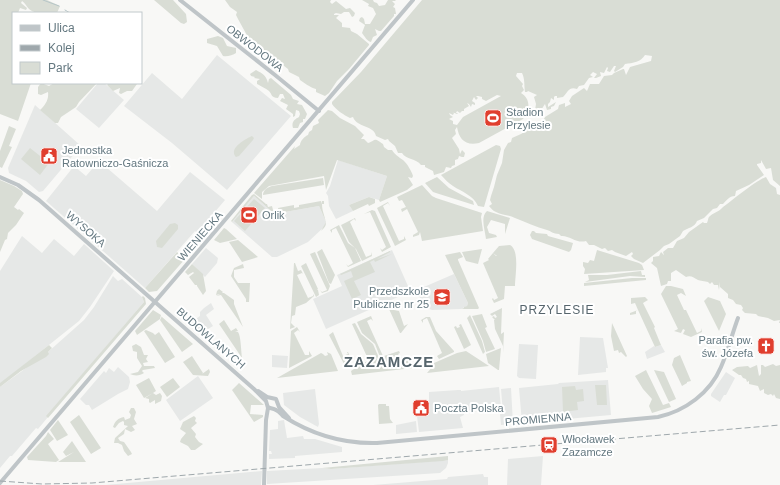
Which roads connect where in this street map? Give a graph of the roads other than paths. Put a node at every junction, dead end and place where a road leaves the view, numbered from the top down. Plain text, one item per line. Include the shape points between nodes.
1 (180, 0) edge
2 (413, 0) edge
3 (319, 111) junction
4 (0, 177) edge
5 (155, 302) junction
6 (738, 318) dead end
7 (254, 389) junction
8 (270, 398) junction
9 (267, 404) junction
10 (278, 405) junction
11 (273, 409) junction
12 (290, 418) junction
13 (266, 424) junction
14 (0, 483) edge
15 (264, 485) edge

1 - 3 street, OBWODOWA
2 - 3 street, WIENIECKA
3 - 5 street, WIENIECKA
4 - 5 street, WYSOKA via 18,185 40,200
5 - 7 street, BUDOWLANYCH
5 - 14 street, WIENIECKA
6 - 12 street, PROMIENNA via 721,366 712,382 694,400 675,412 661,416 369,443 325,436 307,429
7 - 8 street, BUDOWLANYCH
7 - 9 street, BUDOWLANYCH
8 - 9 street
8 - 10 street, BUDOWLANYCH via 276,399
9 - 11 street, PROMIENNA
9 - 13 street
10 - 11 street
10 - 12 street, PROMIENNA
11 - 12 street, PROMIENNA
11 - 13 street
13 - 15 street

